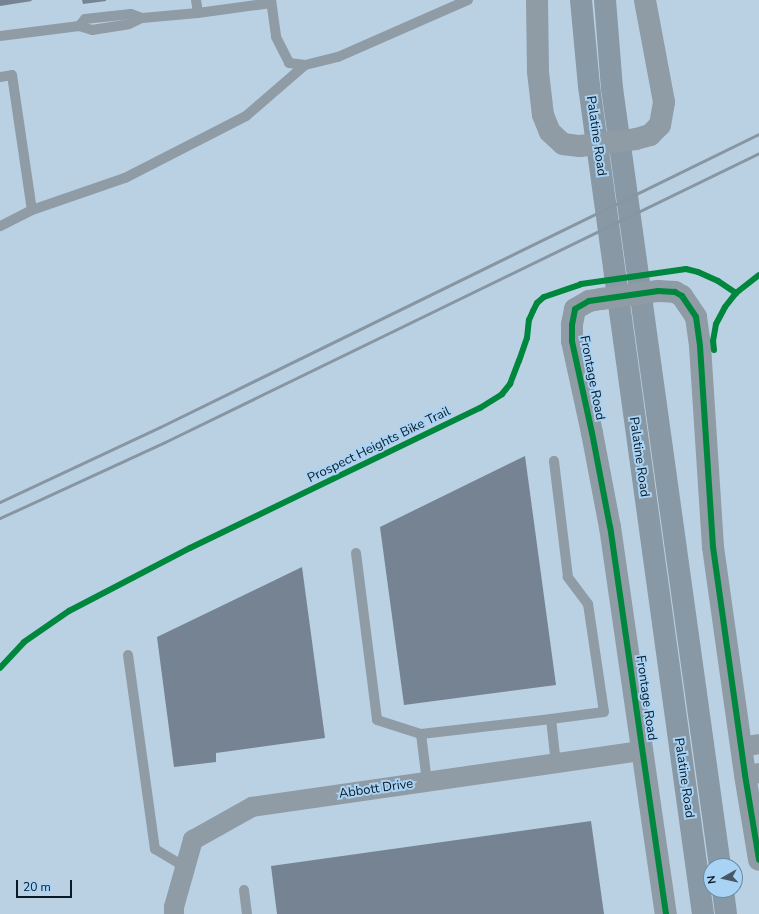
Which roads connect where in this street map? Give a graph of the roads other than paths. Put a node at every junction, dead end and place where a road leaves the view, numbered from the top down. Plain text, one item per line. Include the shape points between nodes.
1 (196, 0) edge
2 (468, 0) edge
3 (537, 0) edge
4 (581, 0) edge
5 (605, 0) edge
6 (645, 0) edge
7 (271, 2) edge
8 (198, 13) junction
9 (0, 36) edge
10 (304, 65) junction
11 (0, 76) edge
12 (32, 210) junction
13 (0, 226) edge
14 (554, 461) dead end
15 (356, 552) dead end
16 (128, 655) dead end
17 (551, 719) junction
18 (421, 734) junction
19 (750, 745) edge
20 (643, 751) junction
21 (556, 764) junction
22 (752, 774) edge
23 (427, 782) junction
24 (719, 858) edge
25 (759, 860) edge
26 (185, 867) junction
27 (244, 890) dead end
28 (724, 898) edge
29 (174, 914) edge
30 (247, 914) edge
31 (666, 914) edge
32 (702, 914) edge
33 (726, 914) edge

1 - 8 lane
2 - 10 lane via 338,57
3 - 6 street, bridge via 538,72 543,115 550,132 563,144 580,146 636,139 650,135 660,125 664,102
4 - 32 highway, Palatine Road via 589,86
5 - 24 highway, Palatine Road via 613,96
7 - 8 lane
7 - 10 lane via 276,37 289,63
8 - 9 lane via 142,18 129,24 92,30 79,26
10 - 12 lane via 246,116 125,178
11 - 12 lane via 12,75
12 - 13 lane
14 - 17 lane via 568,577 588,604 604,712
15 - 18 lane via 377,720
16 - 26 lane via 156,849
17 - 18 lane
17 - 21 lane
18 - 23 lane
19 - 20 street, Frontage Road, bridge via 713,546 696,317 682,296 675,292 658,291 588,302 575,310 572,325 572,341 610,527
19 - 22 street, Frontage Road
20 - 21 street, Abbott Drive
20 - 31 street, Frontage Road
21 - 23 street, Abbott Drive
22 - 25 street, Frontage Road
23 - 26 street, Abbott Drive via 252,807 193,840
26 - 29 street, Abbott Drive
27 - 30 lane
28 - 33 highway

